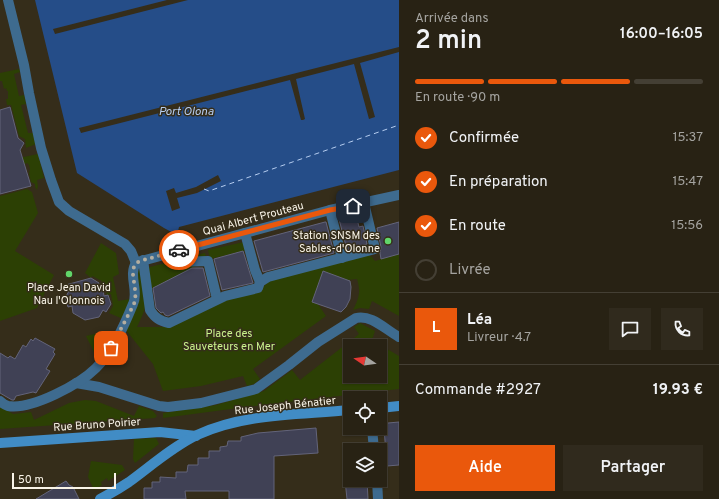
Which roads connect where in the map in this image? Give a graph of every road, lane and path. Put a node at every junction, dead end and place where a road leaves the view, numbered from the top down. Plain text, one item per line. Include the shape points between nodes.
1 (8, 0) edge
2 (399, 195) edge
3 (364, 203) junction
4 (330, 210) junction
5 (245, 233) junction
6 (171, 252) junction
7 (342, 258) junction
8 (140, 261) junction
9 (260, 282) junction
10 (217, 300) junction
11 (399, 337) edge
12 (76, 383) junction
13 (0, 401) edge
14 (399, 406) edge
15 (387, 407) edge
16 (343, 411) edge
17 (196, 436) junction
18 (0, 443) edge
19 (377, 487) edge
20 (100, 499) edge
21 (378, 499) edge

1 - 8 street via 42,148 56,197 69,211 125,244
2 - 3 street, Quai Albert Prouteau
3 - 4 street, Quai Albert Prouteau
3 - 7 street via 376,249
4 - 5 street, Quai Albert Prouteau
4 - 7 street
5 - 6 street, Quai Albert Prouteau
5 - 9 street via 254,270
6 - 8 street, Quai Albert Prouteau
6 - 10 street via 176,262 208,261
7 - 9 street via 268,277
8 - 10 street via 150,310 161,322 169,323
8 - 12 street via 133,267 136,296 134,304 115,342 96,368
9 - 10 street via 258,288
11 - 12 street via 368,318 356,318 324,338 256,389 200,403 159,406 99,387
12 - 13 street via 28,405 7,406
14 - 15 street
16 - 17 street, Rue Joseph Bénatier via 247,420 224,425
17 - 18 street, Rue Bruno Poirier via 160,432
17 - 20 street, Rue Joseph Bénatier
19 - 21 street

